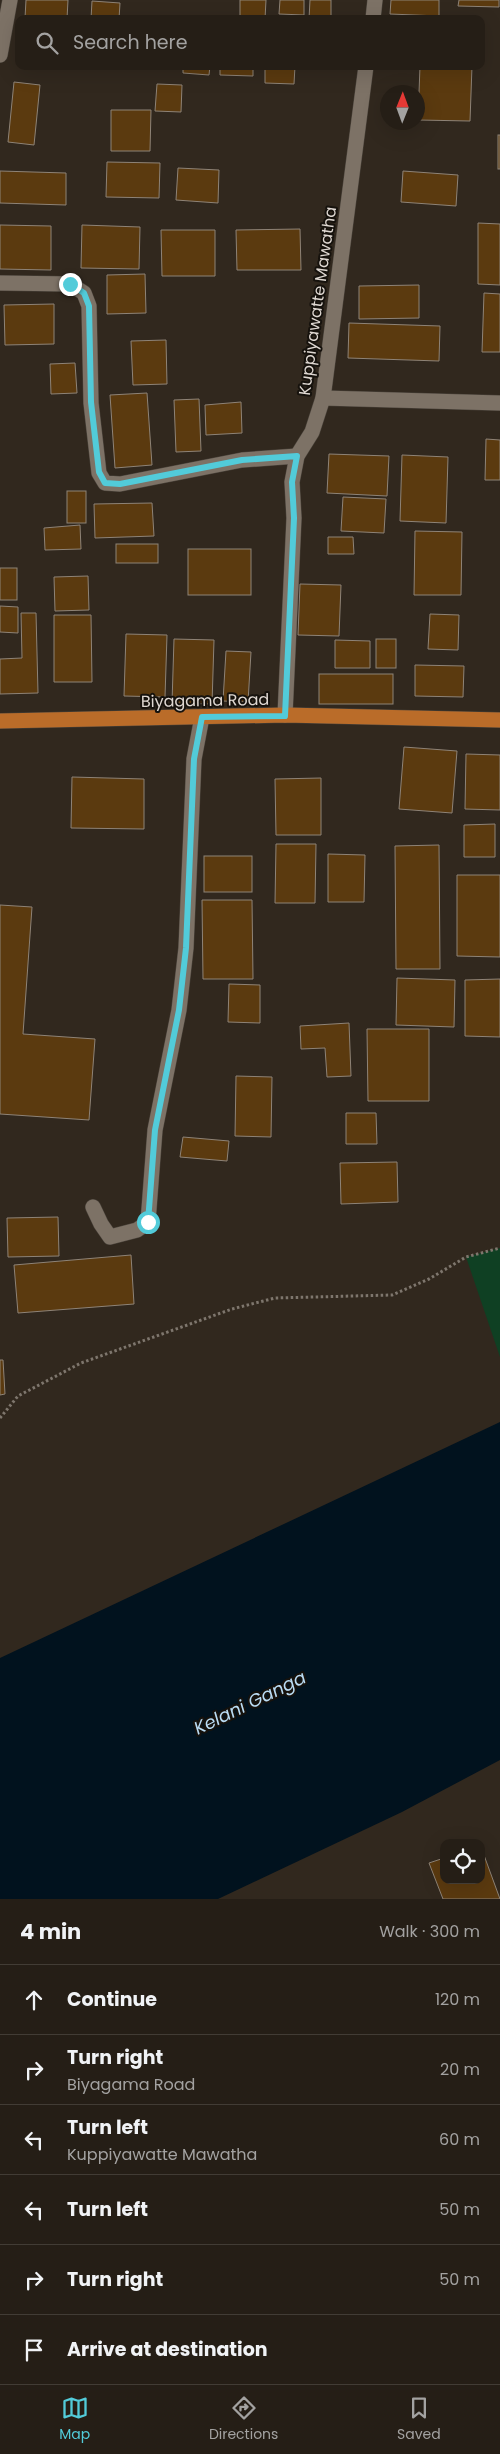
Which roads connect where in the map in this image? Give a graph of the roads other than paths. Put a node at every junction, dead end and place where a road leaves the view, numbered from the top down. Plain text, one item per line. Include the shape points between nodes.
1 (375, 0) edge
2 (6, 5) edge
3 (373, 15) edge
4 (0, 55) edge
5 (365, 70) edge
6 (0, 283) edge
7 (323, 398) junction
8 (500, 403) edge
9 (297, 456) junction
10 (285, 716) junction
11 (202, 717) junction
12 (500, 720) edge
13 (0, 721) edge
14 (94, 1207) dead end

1 - 3 street
2 - 4 street
5 - 7 street, Kuppiyawatte Mawatha
6 - 9 street via 70,284 84,293 89,306 91,402 99,472 105,483 120,484 242,460
7 - 8 street
7 - 9 street, Kuppiyawatte Mawatha via 312,432
9 - 10 street, Kuppiyawatte Mawatha via 292,482
10 - 11 main road, Biyagama Road
10 - 12 main road, Biyagama Road
11 - 13 main road, Biyagama Road
11 - 14 street via 194,759 186,948 179,1010 155,1130 148,1222 136,1230 110,1237

